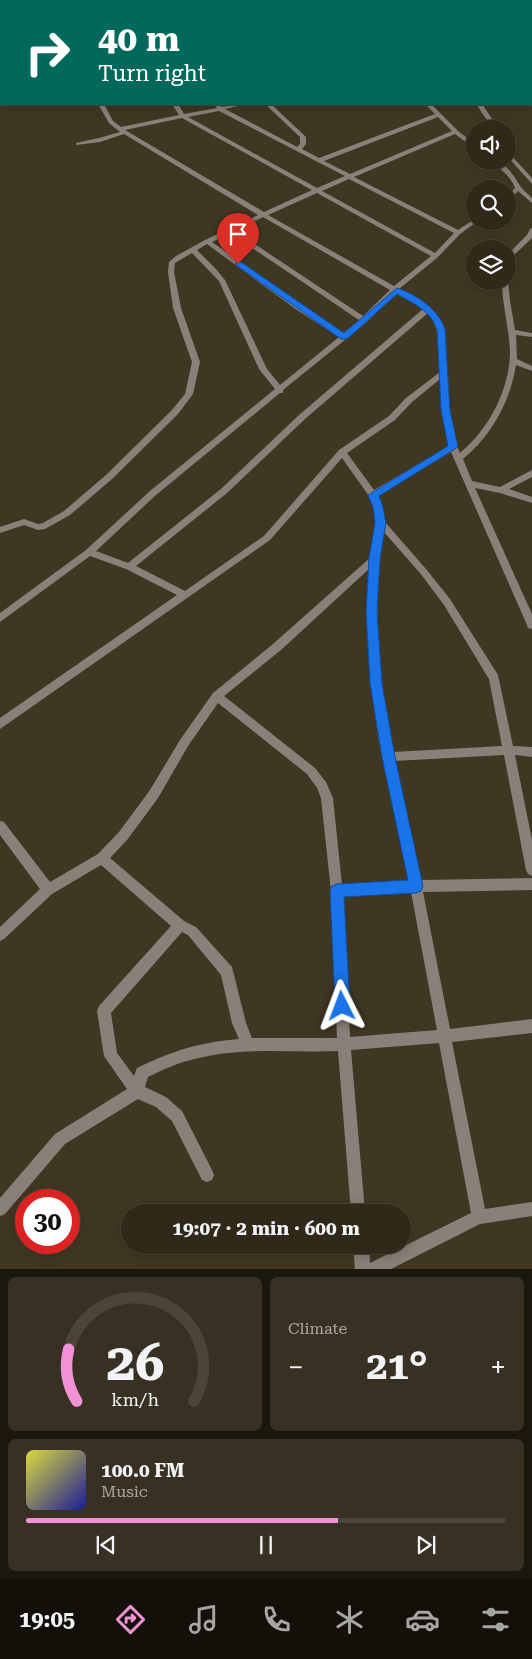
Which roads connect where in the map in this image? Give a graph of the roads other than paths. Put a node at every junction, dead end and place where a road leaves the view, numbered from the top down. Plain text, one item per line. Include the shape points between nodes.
1 (102, 105) edge
2 (176, 105) edge
3 (232, 105) edge
4 (269, 105) edge
5 (429, 105) edge
6 (480, 105) edge
7 (219, 106) edge
8 (439, 115) junction
9 (182, 116) junction
10 (490, 120) edge
11 (122, 131) junction
12 (456, 132) junction
13 (466, 140) edge
14 (78, 144) dead end
15 (299, 149) junction
16 (320, 160) junction
17 (516, 164) edge
18 (505, 170) edge
19 (350, 176) junction
20 (532, 183) edge
21 (517, 186) junction
22 (316, 190) junction
23 (532, 201) edge
24 (262, 214) junction
25 (466, 227) edge
26 (230, 230) junction
27 (458, 233) junction
28 (531, 235) edge
29 (208, 241) junction
30 (516, 249) edge
31 (192, 250) junction
32 (436, 256) junction
33 (397, 290) junction
34 (506, 290) edge
35 (428, 309) junction
36 (364, 320) junction
37 (512, 332) junction
38 (532, 334) edge
39 (344, 337) junction
40 (514, 360) junction
41 (532, 369) edge
42 (444, 372) junction
43 (280, 391) junction
44 (453, 447) junction
45 (342, 452) junction
46 (458, 459) junction
47 (532, 473) edge
48 (468, 483) junction
49 (501, 490) junction
50 (373, 495) junction
51 (532, 500) edge
52 (381, 523) junction
53 (0, 530) edge
54 (89, 552) junction
55 (374, 558) junction
56 (129, 567) junction
57 (185, 595) junction
58 (0, 618) edge
59 (532, 625) edge
60 (217, 696) junction
61 (0, 724) edge
62 (507, 750) junction
63 (532, 752) edge
64 (388, 757) junction
65 (0, 826) edge
66 (102, 858) junction
67 (532, 870) edge
68 (532, 884) edge
69 (416, 886) junction
70 (48, 890) junction
71 (337, 891) junction
72 (180, 925) junction
73 (0, 935) edge
74 (532, 1026) edge
75 (444, 1037) junction
76 (248, 1044) junction
77 (344, 1044) junction
78 (137, 1091) junction
79 (207, 1175) dead end
80 (357, 1204) edge
81 (0, 1209) edge
82 (532, 1209) edge
83 (479, 1217) junction
84 (362, 1254) edge
85 (363, 1269) edge
86 (375, 1269) edge

1 - 11 street via 111,122
2 - 9 street
3 - 7 street
4 - 15 street via 304,137
5 - 8 street
6 - 10 street
7 - 9 street
7 - 15 street
8 - 12 street
8 - 16 street
9 - 11 street
9 - 22 street
11 - 14 street
11 - 24 street
12 - 13 street
12 - 19 street
15 - 16 street
16 - 19 street
17 - 20 street
18 - 21 street via 514,177
19 - 22 street
19 - 27 street
20 - 21 street
21 - 23 street
22 - 24 street
22 - 32 street
24 - 26 street
24 - 33 street
25 - 27 street
26 - 29 street
26 - 36 street
27 - 32 street
28 - 30 street
29 - 31 street
29 - 39 street
31 - 43 street via 222,280 263,369
31 - 53 street via 178,257 171,267 177,308 196,362 189,394 129,458 68,513 38,528 24,522
32 - 33 street
33 - 35 street
33 - 36 street
34 - 37 street
35 - 42 street via 441,329
35 - 56 street via 302,417 224,491
36 - 39 street
37 - 38 street
37 - 40 street
39 - 43 street
40 - 41 street
40 - 46 street via 505,395 495,415 475,443
42 - 44 street via 446,410
42 - 45 street via 408,400 392,418
43 - 54 street via 153,493
44 - 46 street
44 - 50 street
45 - 50 street
45 - 57 street via 267,538
46 - 48 street
47 - 49 street
48 - 49 street
48 - 59 street
49 - 51 street
50 - 52 street
52 - 55 street
52 - 62 street via 447,602 494,678
54 - 56 street
54 - 58 street
55 - 60 street
55 - 64 street via 372,612 376,683
56 - 57 street
57 - 61 street
60 - 66 street via 154,794
60 - 71 street via 311,771 322,785 327,798
62 - 63 street
62 - 64 street
62 - 67 street
64 - 69 street
65 - 70 street
66 - 70 street
66 - 72 street
68 - 69 street
69 - 71 street
69 - 75 street
70 - 73 street
71 - 77 street
72 - 76 street via 192,931 227,972
72 - 78 street via 104,1011 111,1056
74 - 75 street
75 - 77 street
75 - 83 street
76 - 77 street
76 - 78 street via 204,1048 158,1064 142,1073
77 - 80 street
78 - 79 street via 161,1102 177,1116
78 - 81 street via 60,1139
82 - 83 street
83 - 86 street
84 - 85 street

